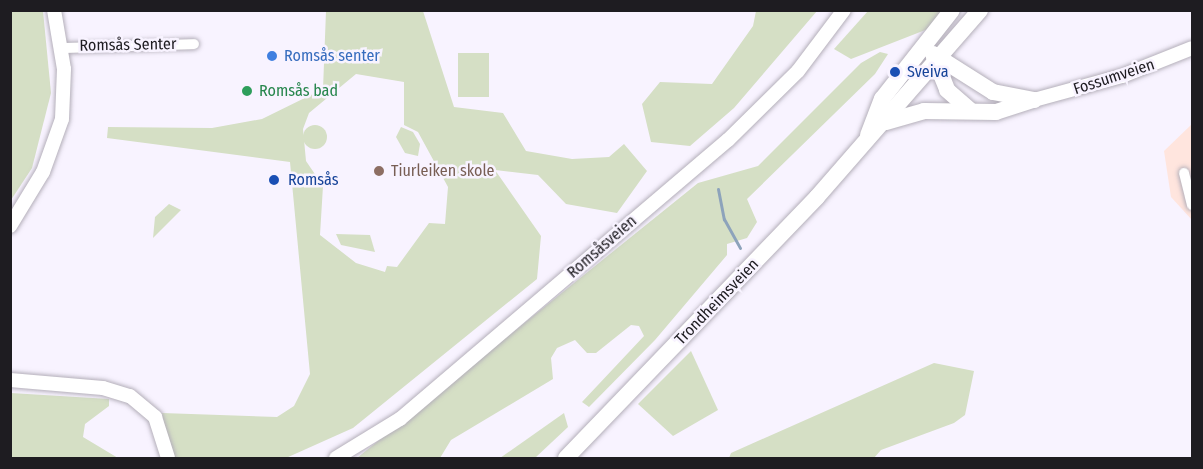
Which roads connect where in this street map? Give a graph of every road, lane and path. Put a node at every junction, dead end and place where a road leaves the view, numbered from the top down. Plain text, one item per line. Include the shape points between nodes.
1 (54, 10) edge
2 (844, 10) edge
3 (952, 10) edge
4 (968, 10) edge
5 (980, 10) edge
6 (194, 44) dead end
7 (61, 48) junction
8 (1192, 48) edge
9 (938, 58) junction
10 (1034, 100) junction
11 (971, 111) junction
12 (882, 124) junction
13 (865, 144) junction
14 (1184, 174) dead end
15 (1192, 205) edge
16 (10, 226) edge
17 (10, 380) edge
18 (165, 456) edge
19 (336, 459) edge
20 (566, 459) edge

1 - 7 street
2 - 19 street, Romsåsveien via 798,71 728,140 400,419
3 - 13 highway, Trondheimsveien via 882,99
4 - 9 highway
5 - 9 highway, Trondheimsveien
6 - 7 street, Romsås Senter
7 - 16 street via 64,91 59,132 44,172
8 - 10 street, Fossumveien via 1122,76
9 - 10 highway via 993,92
9 - 11 highway via 947,90
9 - 12 highway, Trondheimsveien
10 - 11 highway via 1003,110
11 - 12 highway via 924,111
12 - 13 highway, Trondheimsveien
13 - 20 highway, Trondheimsveien
14 - 15 street
17 - 18 street via 103,388 130,396 155,417

